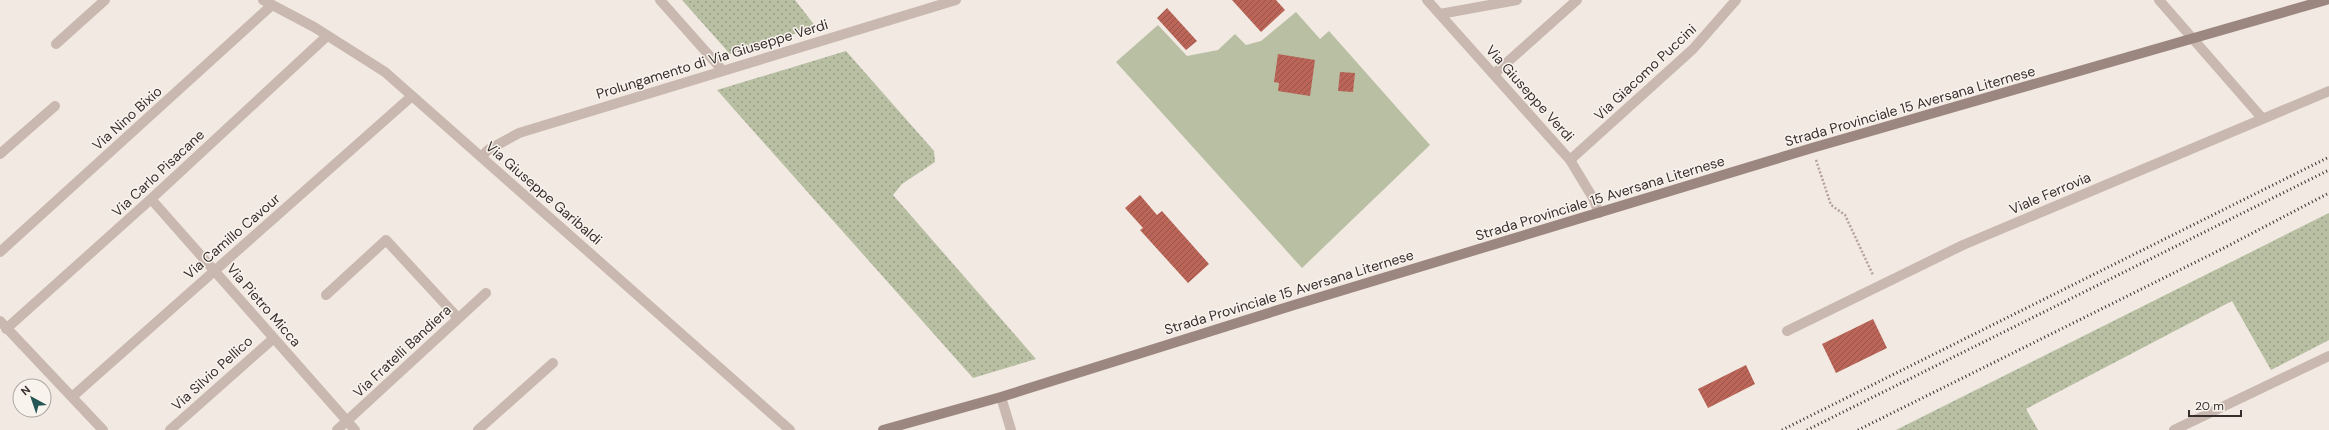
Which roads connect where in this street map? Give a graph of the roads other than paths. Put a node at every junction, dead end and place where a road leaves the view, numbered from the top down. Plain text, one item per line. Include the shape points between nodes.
1 (105, 0) edge
2 (660, 0) edge
3 (956, 0) edge
4 (1428, 0) edge
5 (1517, 0) edge
6 (1577, 0) edge
7 (1736, 0) edge
8 (2159, 0) edge
9 (2323, 0) edge
10 (268, 2) edge
11 (1440, 14) junction
12 (327, 36) junction
13 (2191, 39) junction
14 (56, 44) dead end
15 (722, 71) junction
16 (1494, 74) junction
17 (2329, 91) edge
18 (412, 96) junction
19 (55, 106) dead end
20 (2262, 118) junction
21 (0, 154) edge
22 (481, 157) junction
23 (1570, 160) junction
24 (151, 199) junction
25 (1599, 213) junction
26 (0, 252) edge
27 (214, 270) junction
28 (486, 293) dead end
29 (326, 295) dead end
30 (458, 318) junction
31 (3, 325) edge
32 (1787, 331) dead end
33 (274, 338) junction
34 (2329, 356) edge
35 (553, 363) dead end
36 (72, 397) junction
37 (1001, 397) junction
38 (348, 421) junction
39 (103, 430) edge
40 (170, 430) edge
41 (338, 430) edge
42 (356, 430) edge
43 (478, 430) edge
44 (790, 430) edge
45 (883, 430) edge
46 (1010, 430) edge
47 (2174, 430) edge

1 - 14 street
2 - 15 street
3 - 15 street, Prolungamento di Via Giuseppe Verdi
4 - 11 street, Via Giuseppe Verdi
5 - 11 street
6 - 16 street
7 - 23 street, Via Giacomo Puccini via 1693,49
8 - 13 street
9 - 13 main road, Strada Provinciale 15 Aversana Liternese
10 - 12 street, Via Giuseppe Garibaldi
10 - 26 street, Via Nino Bixio
11 - 16 street, Via Giuseppe Verdi
12 - 18 street, Via Giuseppe Garibaldi via 385,72
12 - 24 street, Via Carlo Pisacane
13 - 20 street
13 - 25 main road, Strada Provinciale 15 Aversana Liternese via 1812,148
15 - 22 street, Prolungamento di Via Giuseppe Verdi via 519,132 488,150
16 - 23 street, Via Giuseppe Verdi
17 - 20 street, Viale Ferrovia
18 - 22 street, Via Giuseppe Garibaldi
18 - 27 street, Via Camillo Cavour
19 - 21 street
20 - 32 street, Viale Ferrovia via 1963,245
22 - 44 street, Via Giuseppe Garibaldi
23 - 25 street, Via Giuseppe Verdi
24 - 27 street, Via Pietro Micca
24 - 31 street, Via Carlo Pisacane
25 - 37 main road, Strada Provinciale 15 Aversana Liternese via 1294,304
27 - 33 street, Via Pietro Micca
27 - 36 street, Via Camillo Cavour
28 - 30 street, Via Fratelli Bandiera
29 - 30 street via 386,240
30 - 38 street, Via Fratelli Bandiera
31 - 36 street
33 - 38 street, Via Pietro Micca
33 - 40 street, Via Silvio Pellico
34 - 47 street
35 - 43 street
36 - 39 street
37 - 45 main road, Strada Provinciale 15 Aversana Liternese
37 - 46 street
38 - 41 street, Via Fratelli Bandiera
38 - 42 street, Via Pietro Micca

